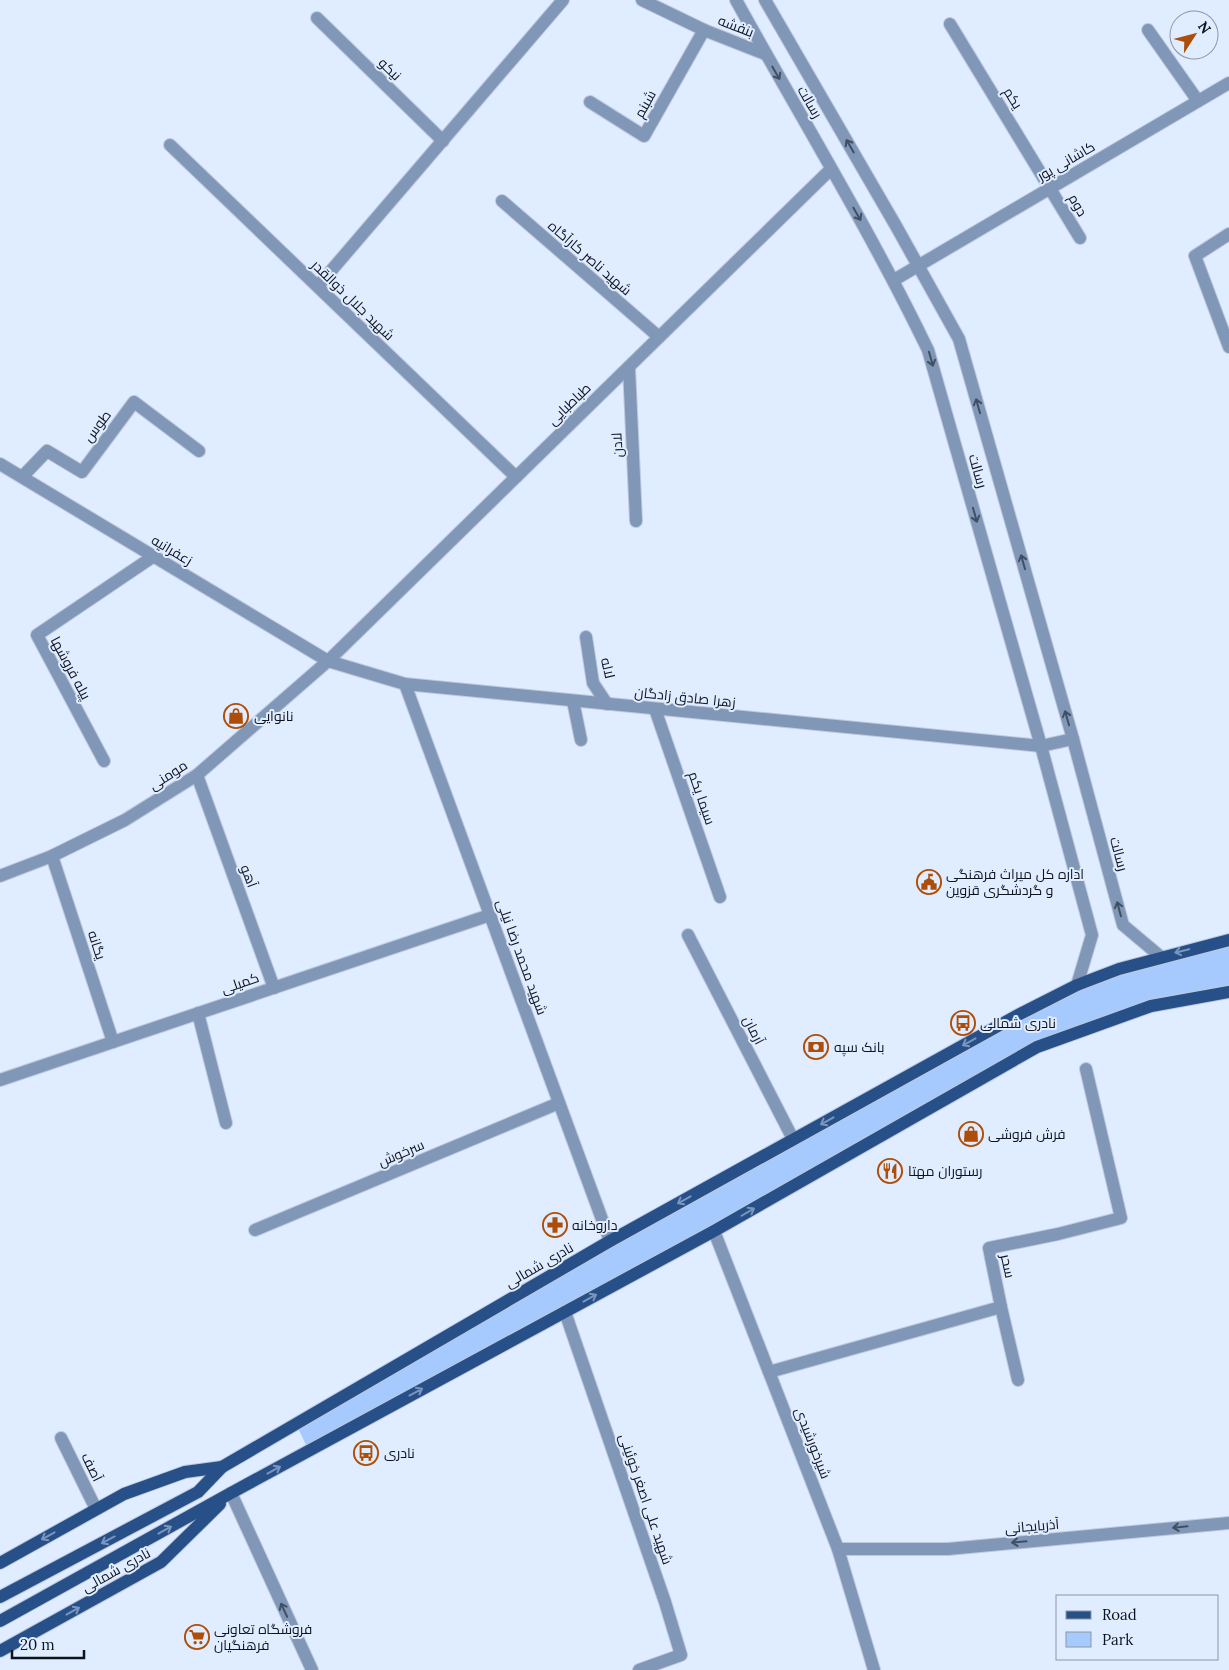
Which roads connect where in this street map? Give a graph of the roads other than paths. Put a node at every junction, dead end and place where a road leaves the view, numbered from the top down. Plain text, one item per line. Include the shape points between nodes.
1 (563, 0) edge
2 (642, 0) edge
3 (736, 0) edge
4 (765, 0) edge
5 (317, 18) dead end
6 (950, 24) dead end
7 (704, 30) junction
8 (1148, 30) dead end
9 (765, 54) junction
10 (1229, 83) edge
11 (1198, 101) junction
12 (590, 102) dead end
13 (443, 140) junction
14 (170, 144) dead end
15 (831, 169) junction
16 (1050, 187) junction
17 (502, 201) dead end
18 (1229, 234) edge
19 (1080, 238) dead end
20 (917, 265) junction
21 (894, 280) junction
22 (318, 286) junction
23 (659, 337) junction
24 (1229, 347) edge
25 (629, 367) junction
26 (199, 451) dead end
27 (1, 467) edge
28 (22, 477) junction
29 (516, 477) junction
30 (636, 521) dead end
31 (154, 556) junction
32 (586, 636) dead end
33 (328, 661) junction
34 (405, 684) junction
35 (573, 701) junction
36 (607, 704) junction
37 (656, 709) junction
38 (1073, 739) junction
39 (581, 740) dead end
40 (1041, 746) junction
41 (104, 761) dead end
42 (197, 775) junction
43 (52, 856) junction
44 (0, 876) edge
45 (720, 897) dead end
46 (490, 915) junction
47 (688, 935) dead end
48 (1229, 940) edge
49 (1161, 957) junction
50 (1077, 986) junction
51 (274, 988) junction
52 (1229, 992) edge
53 (198, 1013) junction
54 (113, 1042) junction
55 (1086, 1069) dead end
56 (0, 1080) edge
57 (559, 1104) junction
58 (226, 1123) dead end
59 (794, 1139) junction
60 (254, 1230) dead end
61 (714, 1231) junction
62 (610, 1241) junction
63 (1001, 1307) junction
64 (565, 1312) junction
65 (769, 1372) junction
66 (1018, 1380) dead end
67 (62, 1438) dead end
68 (222, 1468) junction
69 (231, 1493) junction
70 (96, 1509) junction
71 (1229, 1523) edge
72 (838, 1549) junction
73 (1, 1559) edge
74 (0, 1598) edge
75 (0, 1621) edge
76 (0, 1651) edge
77 (312, 1670) edge
78 (639, 1670) edge
79 (874, 1670) edge

1 - 13 street
2 - 7 street, بنفشه
3 - 9 street, رسالت
20 -> 4 street, رسالت
5 - 13 street, نیکو
6 - 16 street, یکم
7 - 9 street, بنفشه
7 - 12 street, شبنم via 644,136
8 - 11 street
9 -> 15 street, رسالت
10 - 11 street, کاشانی پور
11 - 16 street, کاشانی پور
13 - 22 street
14 - 22 street, شهید جلال ذوالقدر
15 -> 21 street, رسالت
15 - 23 street, طباطبایی
16 - 19 street, دوم
16 - 20 street, کاشانی پور
17 - 23 street, شهید ناصر کارآگاه
18 - 24 street via 1195,256
20 - 21 street, کاشانی پور
38 -> 20 street, رسالت via 959,339
21 -> 40 street, رسالت via 928,350
22 - 29 street, شهید جلال ذوالقدر
23 - 25 street, طباطبایی
25 - 29 street, طباطبایی
25 - 30 street, لادن
26 - 28 street, طوس via 134,402 82,472 47,451
27 - 28 street, زعفرانیه
28 - 31 street, زعفرانیه
29 - 33 street, طباطبایی
31 - 33 street, زعفرانیه
31 - 41 street, پیله فروشها via 37,635
32 - 36 street, لاله via 593,683
33 - 34 street, زهرا صادق زادگان
33 - 42 street, مومنی
34 - 35 street, زهرا صادق زادگان
34 - 46 street, شهید محمد رضا نیلی
35 - 36 street, زهرا صادق زادگان
35 - 39 street
36 - 37 street, زهرا صادق زادگان
37 - 40 street, زهرا صادق زادگان
37 - 45 street, سیما یکم
38 - 40 street, زهرا صادق زادگان
49 -> 38 street, رسالت via 1123,925
40 - 50 street, رسالت via 1092,936
42 - 43 street, مومنی via 125,820
42 - 51 street, آهو
43 - 44 street, مومنی
43 - 54 street, یگانه
46 - 51 street, کمیلی
46 - 57 street, شهید محمد رضا نیلی
47 - 59 street, آرمان
48 -> 49 main road, نادری شمالی
49 - 50 main road, نادری شمالی
50 -> 59 main road, نادری شمالی via 1018,1015
51 - 53 street, کمیلی
61 -> 52 main road, نادری شمالی via 1037,1047 1151,1006
53 - 54 street, کمیلی
53 - 58 street
54 - 56 street, کمیلی
55 - 63 street, سحر via 1121,1218 989,1248
57 - 60 street, سرخوش
57 - 62 street, شهید محمد رضا نیلی
59 -> 62 main road, نادری شمالی
64 -> 61 main road, نادری شمالی
61 - 65 street, شیرخورشیدی
62 - 68 main road, نادری شمالی
63 - 65 street
63 - 66 street
69 -> 64 main road, نادری شمالی
64 - 78 street, شهید علی اصغر خوئینی via 681,1655
65 - 72 street, شیرخورشیدی
67 - 70 street, آصف
68 - 70 main road, نادری شمالی via 185,1472 124,1494
68 -> 74 main road, نادری شمالی via 198,1492
75 -> 69 main road, نادری شمالی
76 -> 69 main road, نادری شمالی via 161,1562
77 -> 69 street
70 -> 73 main road, نادری شمالی
71 -> 72 street, آذربایجانی via 948,1549
72 - 79 street, شیرخورشیدی

